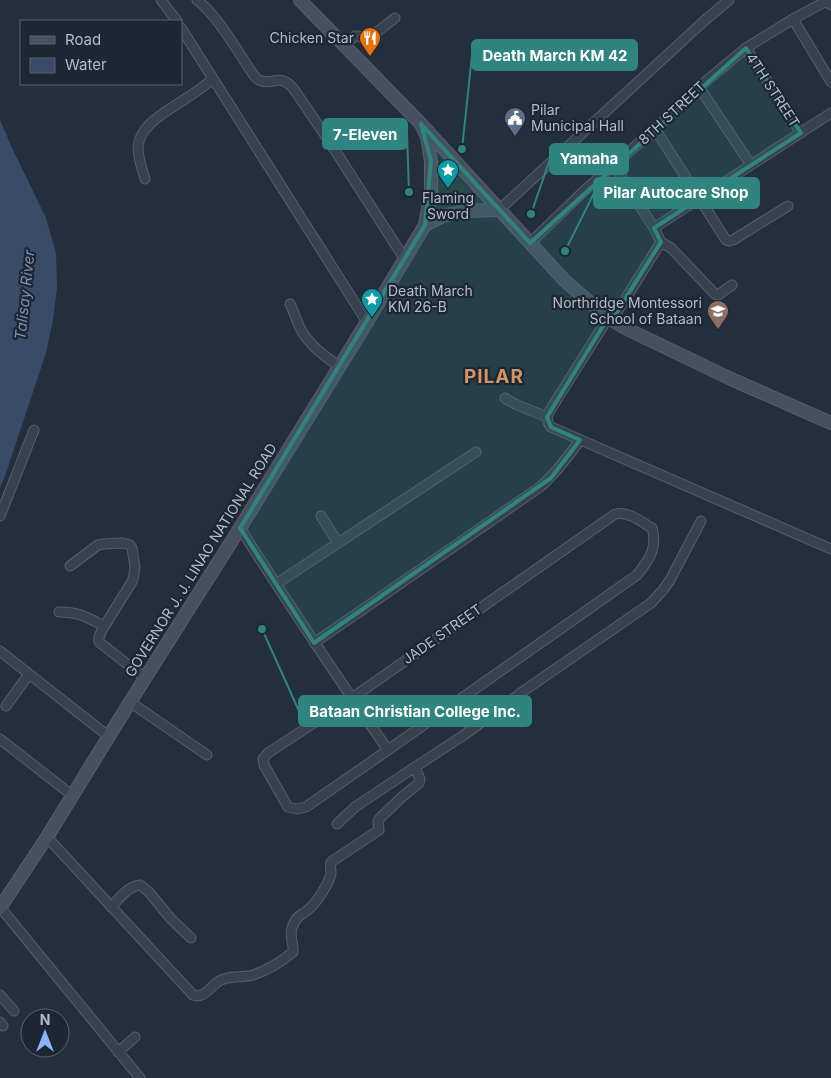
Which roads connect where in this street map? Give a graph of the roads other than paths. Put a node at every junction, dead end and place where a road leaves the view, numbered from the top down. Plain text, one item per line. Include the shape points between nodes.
1 (161, 0) edge
2 (197, 0) edge
3 (300, 0) edge
4 (729, 0) edge
5 (829, 4) edge
6 (395, 18) dead end
7 (793, 19) junction
8 (176, 20) edge
9 (182, 30) edge
10 (344, 45) junction
11 (746, 48) junction
12 (214, 79) junction
13 (831, 82) edge
14 (699, 87) junction
15 (831, 113) edge
16 (421, 124) junction
17 (655, 129) junction
18 (801, 133) junction
19 (751, 165) junction
20 (614, 166) junction
21 (145, 178) dead end
22 (699, 198) junction
23 (788, 206) dead end
24 (499, 210) junction
25 (425, 225) junction
26 (654, 228) junction
27 (530, 242) junction
28 (661, 242) junction
29 (404, 258) junction
30 (732, 285) dead end
31 (290, 304) dead end
32 (610, 319) junction
33 (367, 322) junction
34 (340, 366) junction
35 (505, 398) dead end
36 (547, 417) junction
37 (831, 424) edge
38 (34, 430) dead end
39 (580, 440) junction
40 (476, 452) dead end
41 (0, 516) edge
42 (321, 516) dead end
43 (701, 521) dead end
44 (240, 528) junction
45 (338, 543) junction
46 (831, 549) edge
47 (70, 566) dead end
48 (276, 584) junction
49 (59, 612) dead end
50 (104, 626) junction
51 (314, 642) junction
52 (0, 651) edge
53 (29, 674) junction
54 (145, 678) junction
55 (352, 698) junction
56 (130, 702) junction
57 (6, 706) dead end
58 (108, 736) junction
59 (0, 739) edge
60 (388, 750) junction
61 (207, 755) dead end
62 (416, 767) junction
63 (73, 796) junction
64 (337, 824) dead end
65 (47, 837) junction
66 (111, 906) junction
67 (0, 908) edge
68 (191, 938) dead end
69 (0, 994) edge
70 (14, 1011) dead end
71 (135, 1036) dead end
72 (118, 1052) junction
73 (140, 1078) edge

1 - 8 street
2 - 29 street via 216,20 258,80 282,80 293,88
3 - 10 main road
4 - 24 street
5 - 7 street, 8TH STREET via 823,2
6 - 10 street via 369,38 355,36
7 - 11 street, 8TH STREET
7 - 13 street
9 - 12 street
10 - 16 main road
11 - 14 street, 8TH STREET
11 - 18 street, 4TH STREET
12 - 21 street via 156,118 144,131 138,148
12 - 33 street
14 - 17 street, 8TH STREET
14 - 19 street
15 - 18 street
16 - 24 main road
16 - 25 main road, GOVERNOR J. J. LINAO NATIONAL ROAD via 431,161 431,192
17 - 20 street, 8TH STREET
17 - 22 street
18 - 19 street
19 - 22 street
20 - 26 street
20 - 27 street, 8TH STREET
22 - 23 street via 729,241
22 - 26 street
24 - 25 main road via 464,211
24 - 27 main road
25 - 29 main road, GOVERNOR J. J. LINAO NATIONAL ROAD
26 - 28 street
27 - 32 main road via 568,283
28 - 30 street via 671,248 715,294
28 - 32 street
29 - 33 main road, GOVERNOR J. J. LINAO NATIONAL ROAD
31 - 34 street via 306,339
32 - 36 street
32 - 37 main road
33 - 34 main road, GOVERNOR J. J. LINAO NATIONAL ROAD
34 - 44 main road, GOVERNOR J. J. LINAO NATIONAL ROAD
35 - 36 street
36 - 39 street via 551,427
38 - 41 street
39 - 46 street
39 - 51 street via 561,467 540,487
40 - 45 street
42 - 45 street
43 - 62 street via 670,580 651,603
44 - 48 street
44 - 54 main road, GOVERNOR J. J. LINAO NATIONAL ROAD
45 - 48 street
47 - 50 street via 98,545 122,543 132,548 133,580
48 - 51 street
49 - 50 street via 81,614
50 - 54 street via 99,642
51 - 55 street
52 - 53 street
53 - 57 street
53 - 58 street
54 - 56 main road, GOVERNOR J. J. LINAO NATIONAL ROAD
55 - 60 street
55 - 60 street, JADE STREET via 263,759 288,807 306,807
55 - 60 street, JADE STREET via 616,514 636,518 652,528 653,551 636,575
56 - 58 main road, GOVERNOR J. J. LINAO NATIONAL ROAD
56 - 61 street
58 - 63 main road, GOVERNOR J. J. LINAO NATIONAL ROAD
59 - 63 street
62 - 64 street
62 - 66 street via 419,783 380,818 379,830 331,862 330,876 318,897 298,916 292,928 293,952 271,967 253,975 221,980 195,996
63 - 65 main road, GOVERNOR J. J. LINAO NATIONAL ROAD
65 - 66 street
65 - 67 main road, GOVERNOR J. J. LINAO NATIONAL ROAD
66 - 68 street via 135,885 140,885
67 - 72 street
69 - 70 street
71 - 72 street
72 - 73 street

